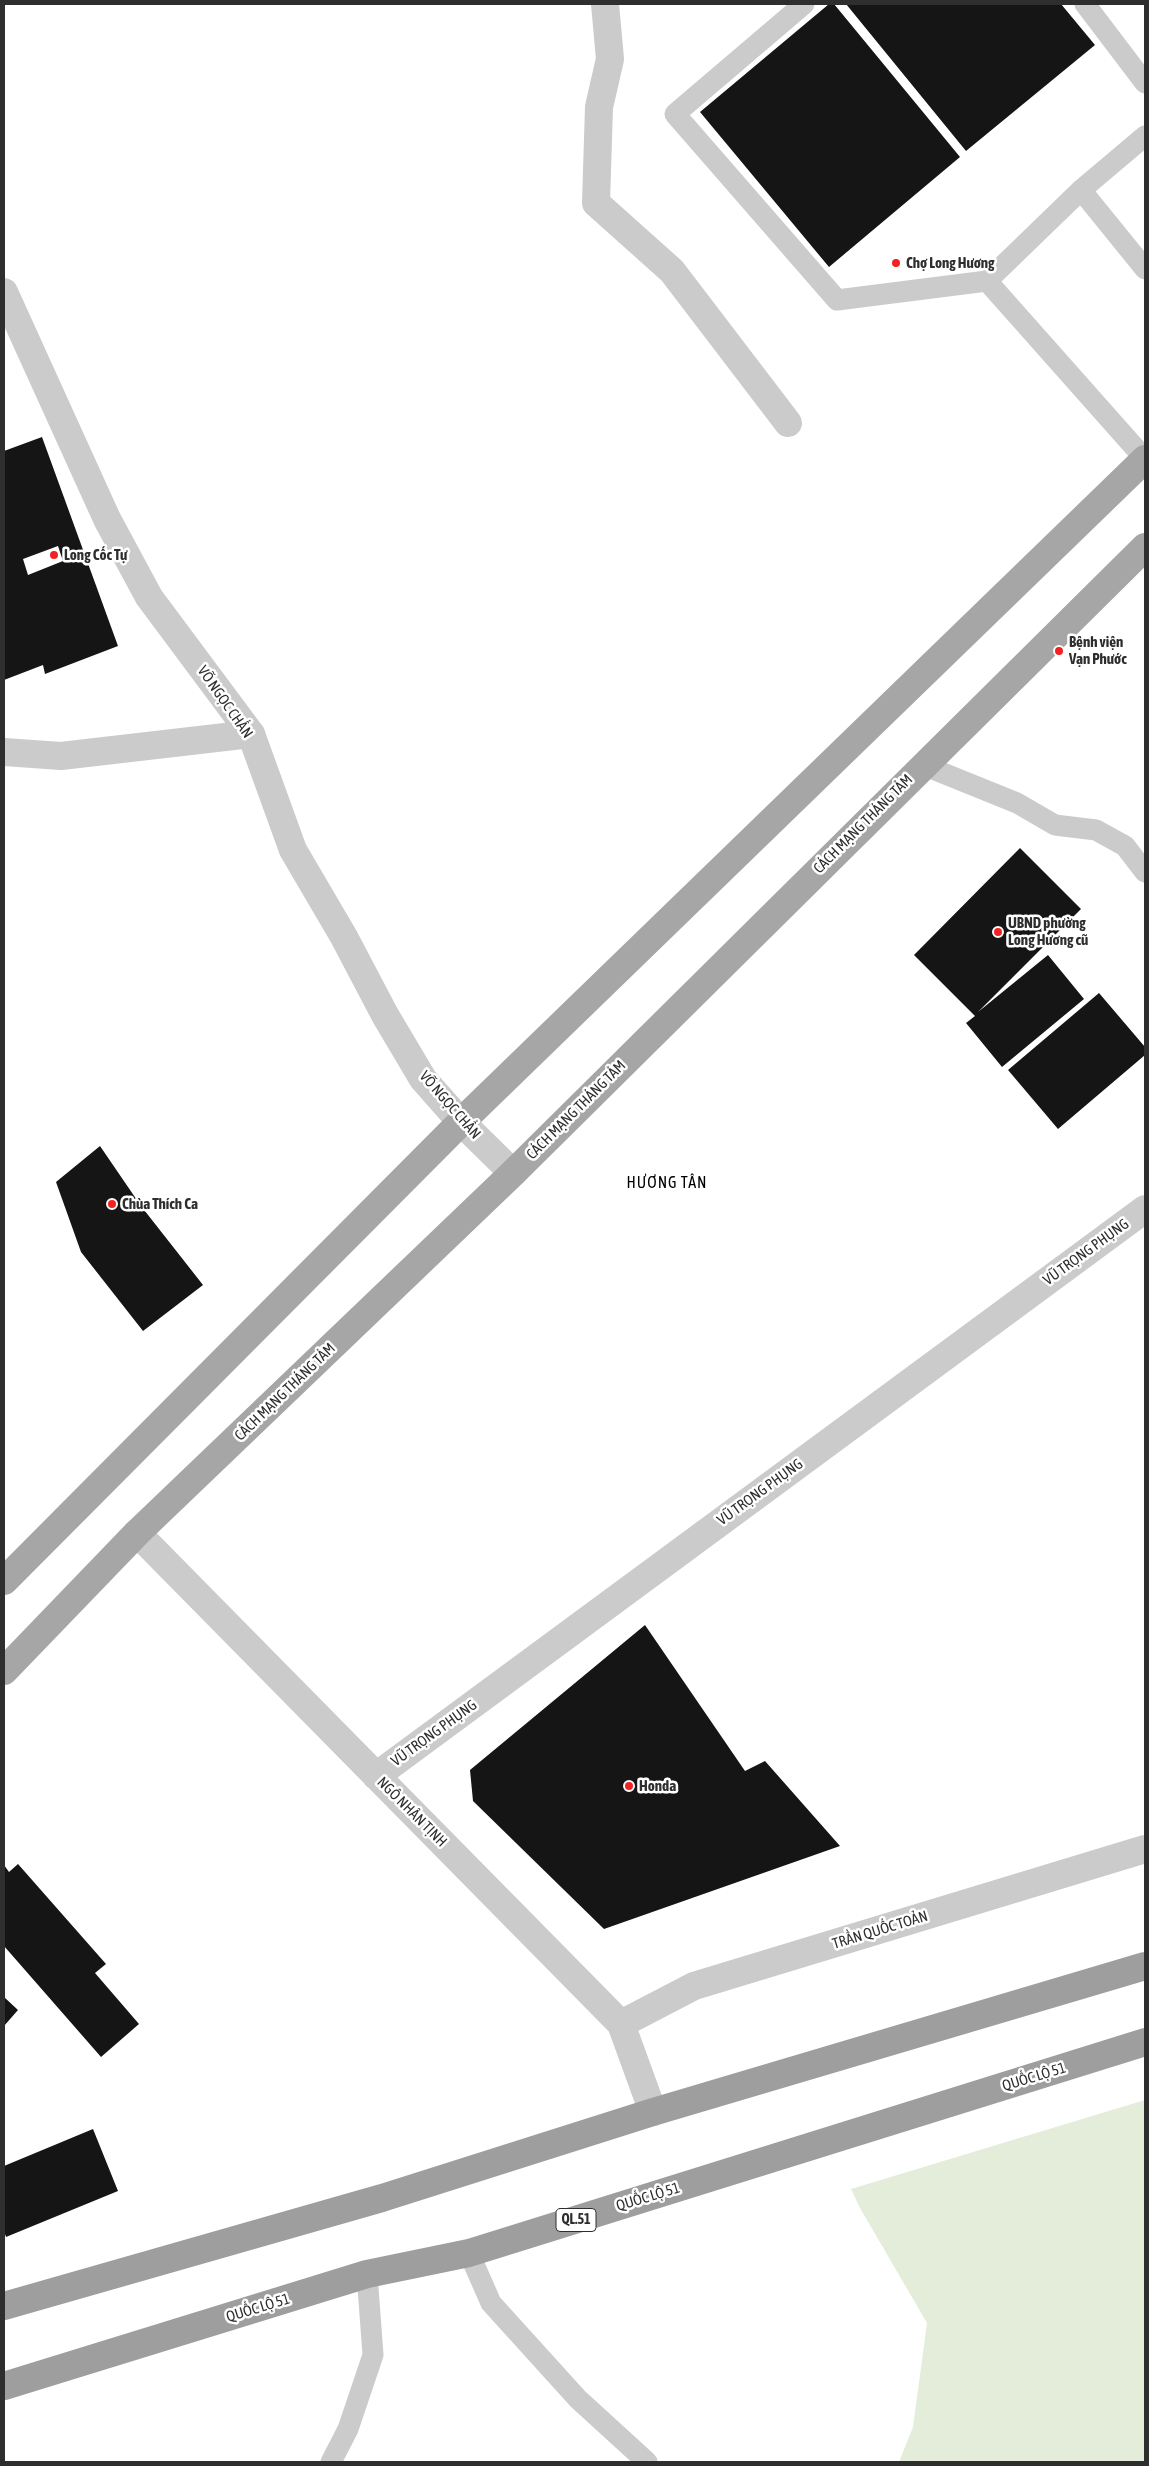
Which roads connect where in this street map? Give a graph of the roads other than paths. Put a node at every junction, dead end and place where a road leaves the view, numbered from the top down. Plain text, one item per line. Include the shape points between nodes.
1 (605, 4) edge
2 (804, 4) edge
3 (1085, 4) edge
4 (1145, 83) edge
5 (1145, 136) edge
6 (1081, 190) junction
7 (1145, 269) edge
8 (987, 281) junction
9 (4, 292) edge
10 (788, 423) dead end
11 (1145, 459) edge
12 (1145, 547) edge
13 (251, 734) junction
14 (4, 752) edge
15 (923, 764) junction
16 (1145, 872) edge
17 (462, 1122) junction
18 (513, 1173) junction
19 (1145, 1209) edge
20 (137, 1533) junction
21 (4, 1581) edge
22 (4, 1670) edge
23 (376, 1776) junction
24 (1145, 1850) edge
25 (1145, 1966) edge
26 (621, 2024) junction
27 (1145, 2042) edge
28 (653, 2112) junction
29 (469, 2253) junction
30 (367, 2274) junction
31 (4, 2306) edge
32 (4, 2386) edge
33 (331, 2462) edge
34 (646, 2462) edge

1 - 10 street via 610,59 599,107 596,203 672,272
2 - 8 lane via 675,114 837,300
3 - 4 lane
5 - 6 lane
6 - 7 lane
6 - 8 lane
8 - 11 lane
9 - 13 street, VÕ NGỌC CHẤN via 106,519 149,597
11 - 17 main road
12 - 15 main road, CÁCH MẠNG THÁNG TÁM
13 - 14 street via 61,756
13 - 17 street, VÕ NGỌC CHẤN via 293,850 424,1078
15 - 16 lane via 1017,803 1055,825 1096,830 1125,846
15 - 18 main road, CÁCH MẠNG THÁNG TÁM
17 - 18 street, VÕ NGỌC CHẤN
17 - 21 main road
18 - 20 main road, CÁCH MẠNG THÁNG TÁM
19 - 23 street, VŨ TRỌNG PHỤNG
20 - 22 main road, CÁCH MẠNG THÁNG TÁM
20 - 23 street, NGÔ NHÂN TỊNH
23 - 26 street, NGÔ NHÂN TỊNH
24 - 26 street, TRẦN QUỐC TOẢN via 694,1986
25 - 28 highway
26 - 28 street, NGÔ NHÂN TỊNH
27 - 29 highway, QUỐC LỘ 51 / QL.51
28 - 31 highway via 382,2198
29 - 30 highway, QUỐC LỘ 51 / QL.51
29 - 34 lane via 491,2303 578,2399
30 - 32 highway, QUỐC LỘ 51 / QL.51
30 - 33 lane via 373,2355 348,2429

